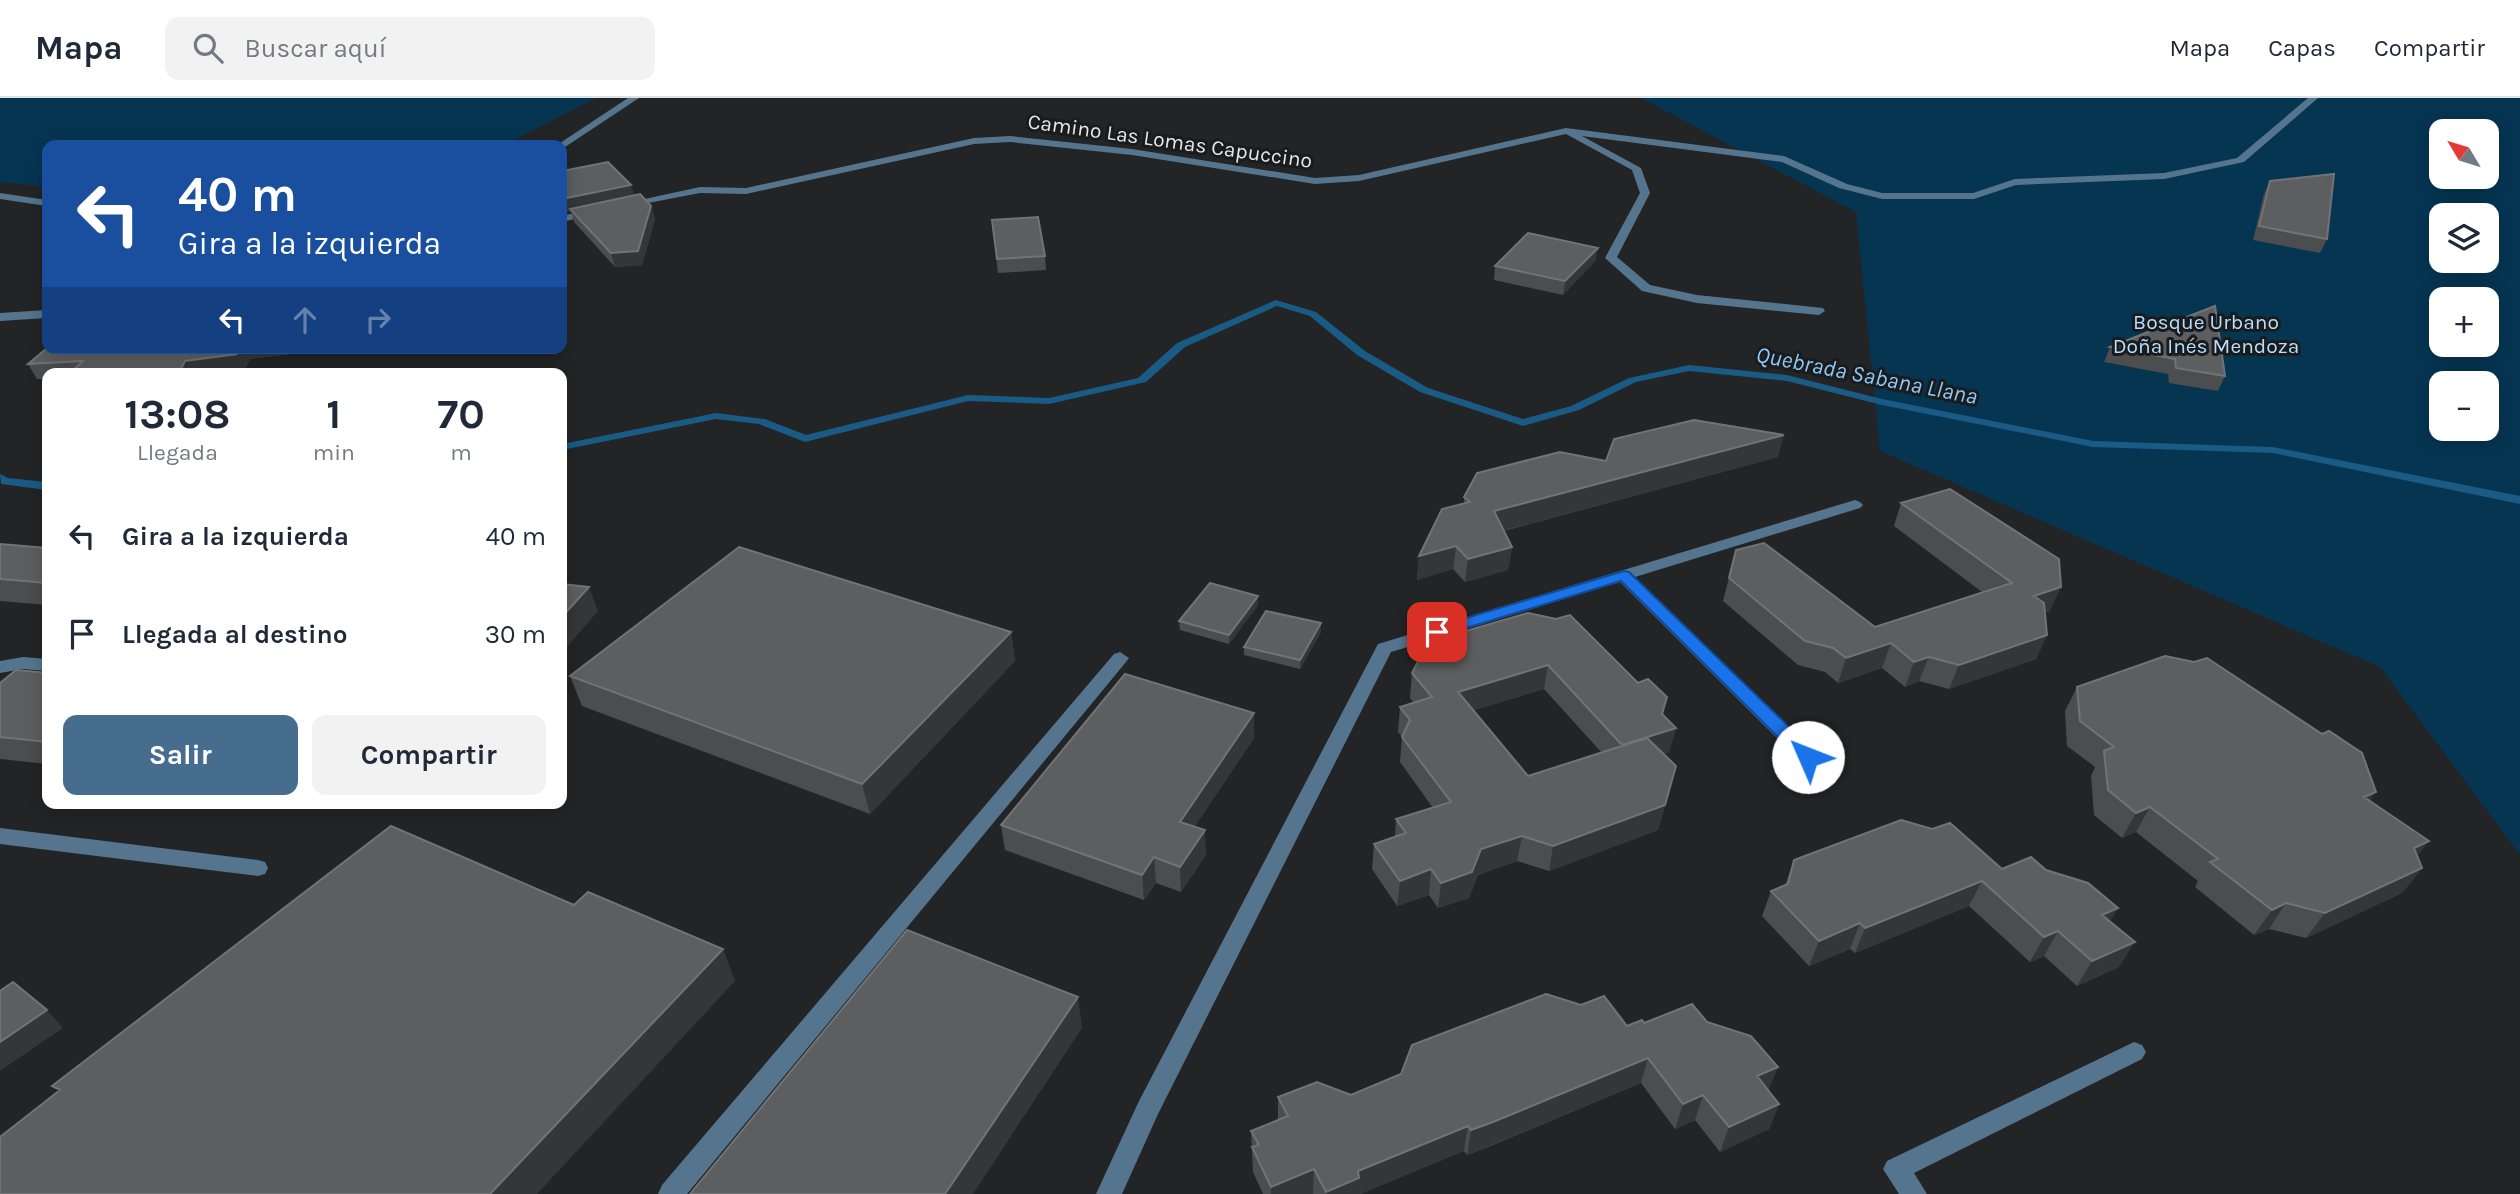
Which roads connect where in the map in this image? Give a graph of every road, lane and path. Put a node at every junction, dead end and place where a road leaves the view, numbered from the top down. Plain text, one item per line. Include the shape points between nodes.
1 (634, 98) edge
2 (2313, 98) edge
3 (1566, 131) junction
4 (567, 142) edge
5 (0, 196) edge
6 (42, 203) edge
7 (615, 207) edge
8 (602, 210) edge
9 (567, 218) edge
10 (1819, 311) dead end
11 (42, 313) edge
12 (0, 317) edge
13 (1856, 505) dead end
14 (1624, 576) junction
15 (1120, 658) dead end
16 (42, 665) edge
17 (0, 667) edge
18 (1808, 757) dead end
19 (0, 836) edge
20 (258, 868) dead end
21 (2134, 1052) dead end
22 (671, 1194) edge
23 (1109, 1194) edge
24 (1914, 1194) edge

1 - 4 street
2 - 3 street via 2240,160 2164,176 2015,182 1974,196 1882,196 1843,186 1784,159
3 - 7 street, Camino Las Lomas Capuccino via 1359,178 1315,181 1040,140 974,141 746,191 701,190
3 - 10 street via 1636,168 1645,192 1611,258 1646,288 1697,299
5 - 6 street
8 - 9 street
11 - 12 street
13 - 14 street
14 - 18 street
14 - 23 street via 1384,648
15 - 22 street
16 - 17 street
19 - 20 street
21 - 24 street via 1896,1169

